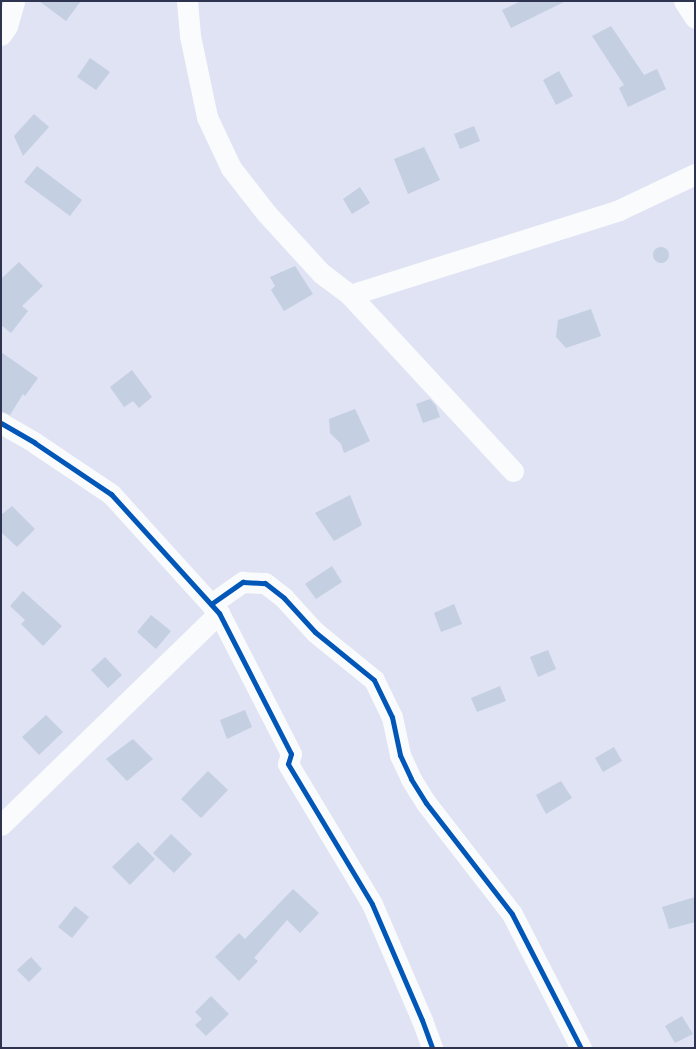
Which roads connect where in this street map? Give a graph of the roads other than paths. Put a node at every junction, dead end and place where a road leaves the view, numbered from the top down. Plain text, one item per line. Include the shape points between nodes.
1 (14, 1) edge
2 (187, 1) edge
3 (684, 1) edge
4 (695, 18) edge
5 (1, 35) edge
6 (695, 174) edge
7 (350, 295) junction
8 (1, 423) edge
9 (513, 471) dead end
10 (215, 608) junction
11 (1, 825) edge
12 (432, 1048) edge
13 (581, 1048) edge

1 - 5 street via 7,26
2 - 7 street via 190,36 207,117 231,168 267,214 321,273
3 - 4 street
6 - 7 street via 619,210
7 - 9 street
8 - 10 street via 111,494
10 - 11 street
10 - 12 street via 291,754 288,764 372,904
10 - 13 street via 243,582 265,583 284,598 315,632 374,680 392,717 400,756 411,779 426,804 512,914

